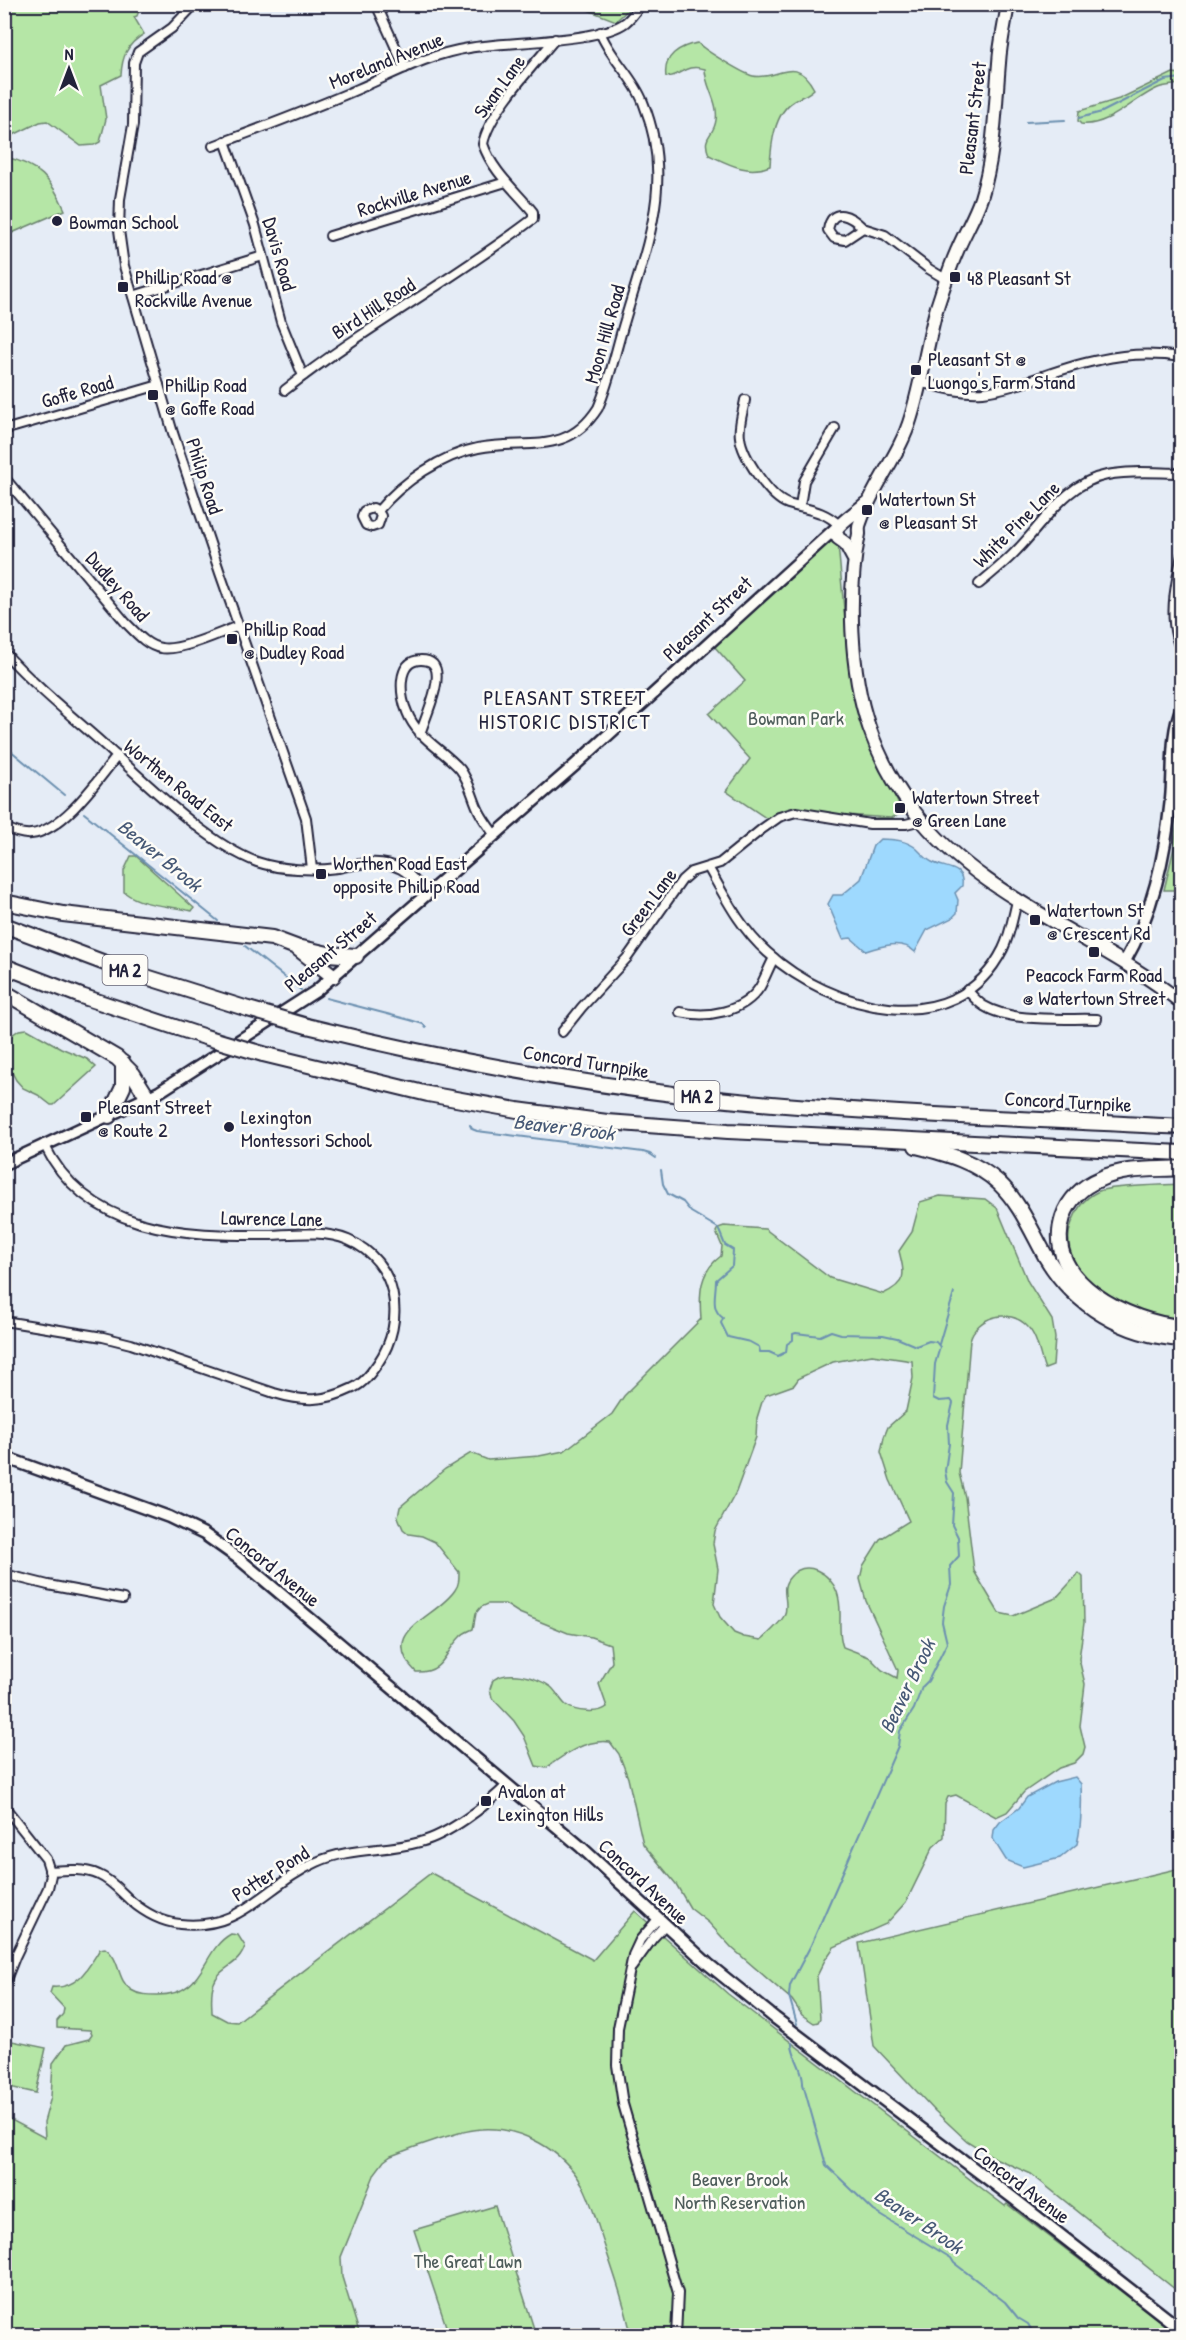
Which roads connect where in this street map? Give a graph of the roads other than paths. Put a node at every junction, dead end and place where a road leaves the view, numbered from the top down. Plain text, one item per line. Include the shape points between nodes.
1 (195, 4) edge
2 (376, 4) edge
3 (641, 4) edge
4 (1008, 4) edge
5 (600, 32) junction
6 (555, 39) junction
7 (405, 68) junction
8 (225, 141) junction
9 (213, 146) dead end
10 (506, 182) junction
11 (863, 228) dead end
12 (330, 236) dead end
13 (264, 256) junction
14 (482, 257) joint
15 (947, 280) junction
16 (133, 296) junction
17 (1182, 357) edge
18 (303, 376) junction
19 (919, 382) junction
20 (159, 385) junction
21 (285, 390) dead end
22 (745, 400) dead end
23 (835, 428) dead end
24 (4, 430) edge
25 (1182, 473) edge
26 (4, 477) edge
27 (800, 506) junction
28 (378, 511) dead end
29 (843, 532) junction
30 (1182, 555) edge
31 (979, 584) dead end
32 (238, 626) junction
33 (4, 652) edge
34 (1182, 652) edge
35 (1182, 707) edge
36 (420, 734) junction
37 (117, 756) junction
38 (922, 820) junction
39 (4, 827) edge
40 (494, 834) junction
41 (708, 867) junction
42 (312, 869) junction
43 (427, 894) junction
44 (1017, 901) junction
45 (4, 902) edge
46 (4, 925) edge
47 (294, 946) junction
48 (356, 956) junction
49 (774, 958) junction
50 (1124, 963) junction
51 (4, 966) edge
52 (333, 976) junction
53 (966, 990) junction
54 (4, 992) edge
55 (1182, 1003) edge
56 (680, 1012) dead end
57 (1097, 1019) dead end
58 (562, 1032) dead end
59 (123, 1063) junction
60 (148, 1098) junction
61 (109, 1116) junction
62 (1182, 1126) edge
63 (885, 1138) junction
64 (44, 1144) junction
65 (1182, 1153) edge
66 (4, 1164) edge
67 (1182, 1168) edge
68 (4, 1321) edge
69 (1182, 1327) edge
70 (1182, 1340) edge
71 (4, 1457) edge
72 (4, 1574) edge
73 (123, 1599) dead end
74 (507, 1785) junction
75 (4, 1806) edge
76 (50, 1871) junction
77 (661, 1922) junction
78 (4, 1985) edge
79 (1182, 2331) edge
80 (676, 2336) edge

1 - 16 street, Philip Road via 138,52 134,63 133,125 120,199 119,230
2 - 7 street
3 - 5 street, Moreland Avenue via 625,23
4 - 15 main road, Pleasant Street via 990,159 980,200
5 - 6 street, Moreland Avenue
5 - 28 street, Moon Hill Road via 605,46 643,102 655,149 658,191 653,224 598,408 579,430 562,440 487,446 449,458 408,483
6 - 7 street, Moreland Avenue via 459,49
6 - 10 street, Swan Lane via 484,135 486,154
7 - 8 street, Moreland Avenue
8 - 9 street, Moreland Avenue
8 - 13 street, Davis Road
10 - 12 street, Rockville Avenue
10 - 14 street, Swan Lane via 534,212 534,219
11 - 15 street via 885,236
13 - 16 street
13 - 18 street, Davis Road via 281,322
14 - 18 street, Bird Hill Road
15 - 19 main road, Pleasant Street
16 - 20 street, Philip Road
17 - 19 street via 1134,355 1097,360 982,392
18 - 21 street, Bird Hill Road
19 - 29 main road, Pleasant Street via 911,418 885,474
20 - 24 street, Goffe Road
20 - 32 street, Philip Road
22 - 27 street via 740,437 746,457 778,498
23 - 27 street via 804,481
25 - 31 street, White Pine Lane via 1108,475 1086,481 1054,507 1017,551
26 - 32 street, Dudley Road via 126,623 149,643 162,649 179,646
27 - 29 street via 828,515
29 - 38 main road via 853,558 855,648 868,724 887,767
29 - 40 main road, Pleasant Street
30 - 34 street via 1174,623
32 - 42 street, Philip Road via 306,818
33 - 37 street, Worthen Road East via 58,706
35 - 50 main road via 1160,870
36 - 36 street via 406,711 402,681 405,667 422,659 437,669 437,684
36 - 40 street via 460,769 478,810
37 - 39 street via 57,823 31,835
37 - 42 street, Worthen Road East via 224,845 257,862
38 - 41 street, Green Lane via 870,824 796,812 780,817
38 - 44 main road via 966,866
40 - 43 main road, Pleasant Street
41 - 49 street via 738,918
41 - 58 street, Green Lane via 691,872 674,889 627,958
42 - 43 street, Worthen Road East via 367,862 386,864 403,869
43 - 48 main road, Pleasant Street
44 - 50 main road
44 - 53 street via 1002,950 989,969
45 - 47 highway via 69,915 266,937
46 - 62 highway, Concord Turnpike / MA 2, bridge via 248,1010 414,1051 512,1070 689,1096
47 - 48 highway
47 - 52 highway
48 - 52 main road, Pleasant Street
49 - 53 street via 823,989 878,1008 919,1009 957,997
49 - 56 street via 759,988 742,1003 715,1014 696,1016
50 - 55 main road
51 - 63 highway, MA 2, bridge via 205,1037 399,1088 547,1115 667,1128
52 - 60 main road, Pleasant Street via 296,1005
53 - 57 street via 982,1006 1002,1013
54 - 59 highway
59 - 60 highway
59 - 61 highway via 123,1087
60 - 61 main road, Pleasant Street
61 - 64 main road, Pleasant Street
63 - 65 highway, MA 2
63 - 70 highway via 951,1155 981,1169 1010,1196 1057,1274 1083,1301 1126,1327
64 - 66 main road, Pleasant Street
64 - 68 street, Lawrence Lane via 56,1166 78,1191 98,1207 123,1218 191,1232 304,1234 346,1239 378,1263 395,1298 395,1319 383,1356 358,1386 326,1399 307,1400 295,1400 131,1344
67 - 69 highway via 1120,1172 1093,1182 1068,1205 1060,1238 1069,1269 1098,1297 1141,1319
71 - 74 main road, Concord Avenue via 152,1510 204,1534 238,1558
72 - 73 street
74 - 76 street, Potter Pond via 466,1819 422,1842 346,1852 316,1862 221,1922 177,1924 133,1903 100,1875 78,1870
74 - 77 main road, Concord Avenue
75 - 76 street via 46,1859
76 - 78 street via 48,1888
77 - 79 main road, Concord Avenue via 753,2000
77 - 80 street via 636,1947 618,2028 617,2065 623,2104 678,2293

